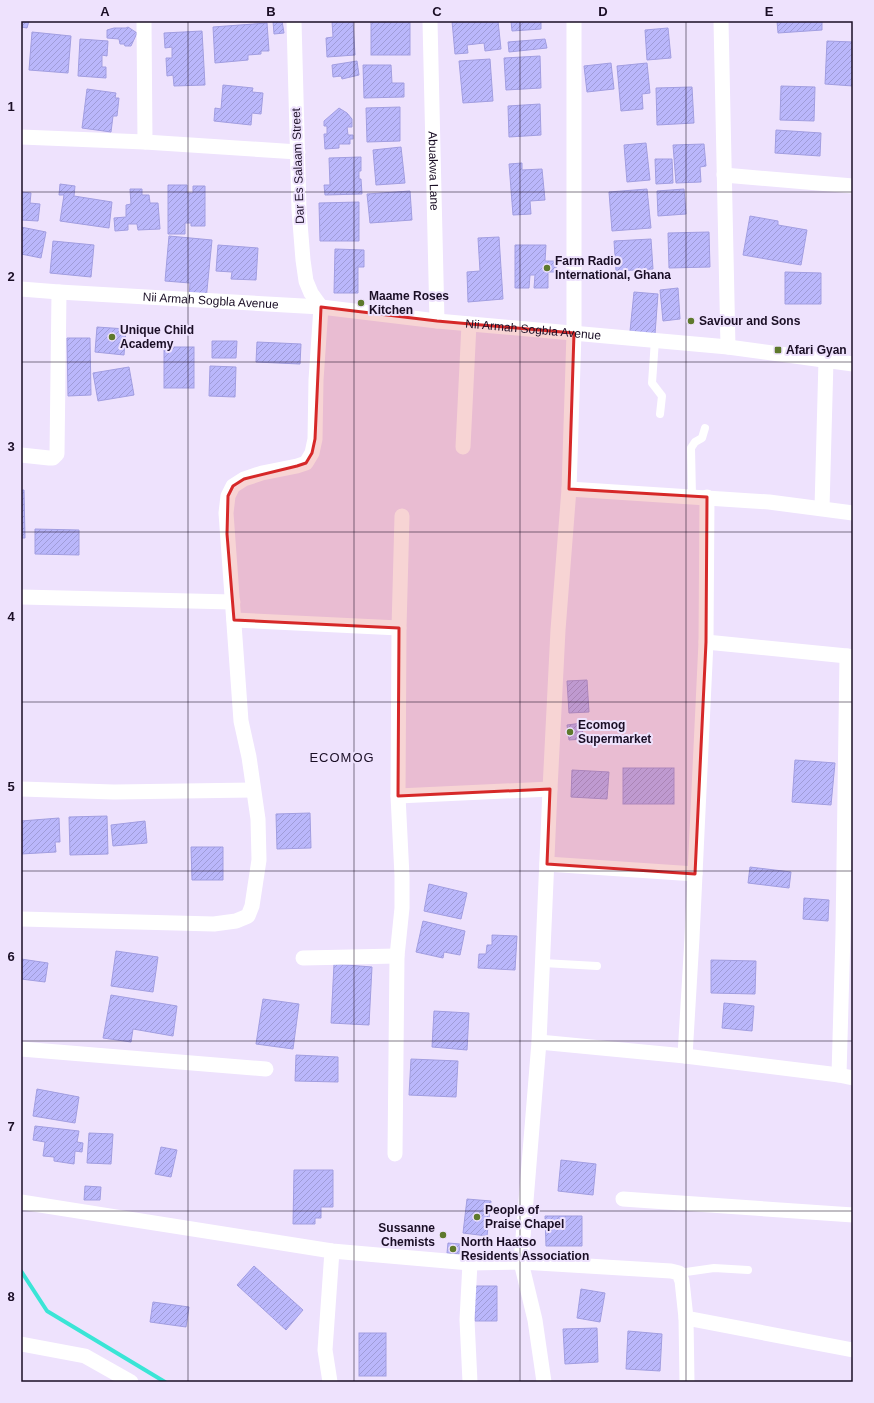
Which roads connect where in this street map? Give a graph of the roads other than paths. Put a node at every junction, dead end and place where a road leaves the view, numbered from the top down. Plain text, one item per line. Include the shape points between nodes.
1 (144, 21) edge
2 (294, 21) edge
3 (430, 21) edge
4 (574, 21) edge
5 (720, 21) edge
6 (21, 137) edge
7 (145, 142) junction
8 (298, 152) junction
9 (724, 175) junction
10 (853, 186) edge
11 (21, 289) edge
12 (59, 292) junction
13 (321, 306) junction
14 (437, 321) junction
15 (470, 324) junction
16 (574, 333) junction
17 (655, 340) junction
18 (728, 347) junction
19 (826, 360) junction
20 (853, 364) edge
21 (660, 414) dead end
22 (705, 428) dead end
23 (462, 447) dead end
24 (21, 455) edge
25 (569, 489) junction
26 (692, 496) junction
27 (707, 497) junction
28 (822, 508) junction
29 (853, 513) edge
30 (402, 516) dead end
31 (21, 597) edge
32 (232, 602) junction
33 (234, 620) junction
34 (399, 628) junction
35 (706, 642) junction
36 (850, 656) edge
37 (21, 788) edge
38 (253, 790) junction
39 (550, 790) junction
40 (398, 796) junction
41 (547, 864) junction
42 (695, 874) junction
43 (21, 919) edge
44 (848, 934) edge
45 (397, 956) junction
46 (303, 958) dead end
47 (543, 963) junction
48 (597, 966) dead end
49 (539, 1042) junction
50 (21, 1049) edge
51 (685, 1056) junction
52 (266, 1069) dead end
53 (846, 1076) edge
54 (395, 1154) dead end
55 (623, 1200) dead end
56 (21, 1202) edge
57 (853, 1215) edge
58 (332, 1251) junction
59 (521, 1262) junction
60 (470, 1263) junction
61 (748, 1270) dead end
62 (679, 1273) junction
63 (686, 1318) junction
64 (21, 1344) edge
65 (853, 1350) edge
66 (131, 1382) edge
67 (330, 1382) edge
68 (470, 1382) edge
69 (544, 1382) edge
70 (688, 1382) edge

1 - 7 street
2 - 8 street, Dar Es Salaam Street
3 - 14 street, Abuakwa Lane
4 - 16 street
5 - 9 street
6 - 7 street
7 - 8 street
8 - 13 street, Dar Es Salaam Street via 299,210 306,281
9 - 10 street
9 - 18 street
11 - 12 street, Nii Armah Sogbla Avenue
12 - 13 street, Nii Armah Sogbla Avenue
12 - 24 street via 57,454 54,458
13 - 14 street, Nii Armah Sogbla Avenue
13 - 32 street via 315,439 312,453 306,463 244,479 233,486 228,496 226,513
14 - 15 street, Nii Armah Sogbla Avenue
15 - 16 street, Nii Armah Sogbla Avenue
15 - 23 street
16 - 17 street, Nii Armah Sogbla Avenue
16 - 25 street
17 - 18 street, Nii Armah Sogbla Avenue
17 - 21 lane via 652,383 662,396
18 - 19 street, Nii Armah Sogbla Avenue
19 - 20 street, Nii Armah Sogbla Avenue
19 - 28 street
22 - 26 lane via 702,438 694,442 691,448
25 - 26 street
25 - 39 street via 558,630
26 - 27 street
27 - 28 street
27 - 35 street
28 - 29 street
30 - 34 street
31 - 32 street
32 - 33 street
33 - 34 street
33 - 38 street via 241,721
34 - 40 street
35 - 36 street
35 - 42 street
36 - 44 street
37 - 38 street via 114,792
38 - 43 street via 258,819 259,860 248,916 236,921 214,924
39 - 40 street
39 - 41 street
40 - 45 street via 402,908
41 - 42 street
41 - 47 street
42 - 51 street
44 - 53 street
45 - 46 street
45 - 54 street
47 - 48 lane
47 - 49 street
49 - 51 street
49 - 59 street
50 - 52 street
51 - 53 street
55 - 57 street
56 - 58 street
58 - 60 street
58 - 67 street via 325,1350
59 - 60 street
59 - 62 street
59 - 69 street via 535,1320
60 - 68 street via 467,1320
61 - 62 lane via 714,1268
62 - 63 street
63 - 65 street
63 - 70 street
64 - 66 street via 85,1356

